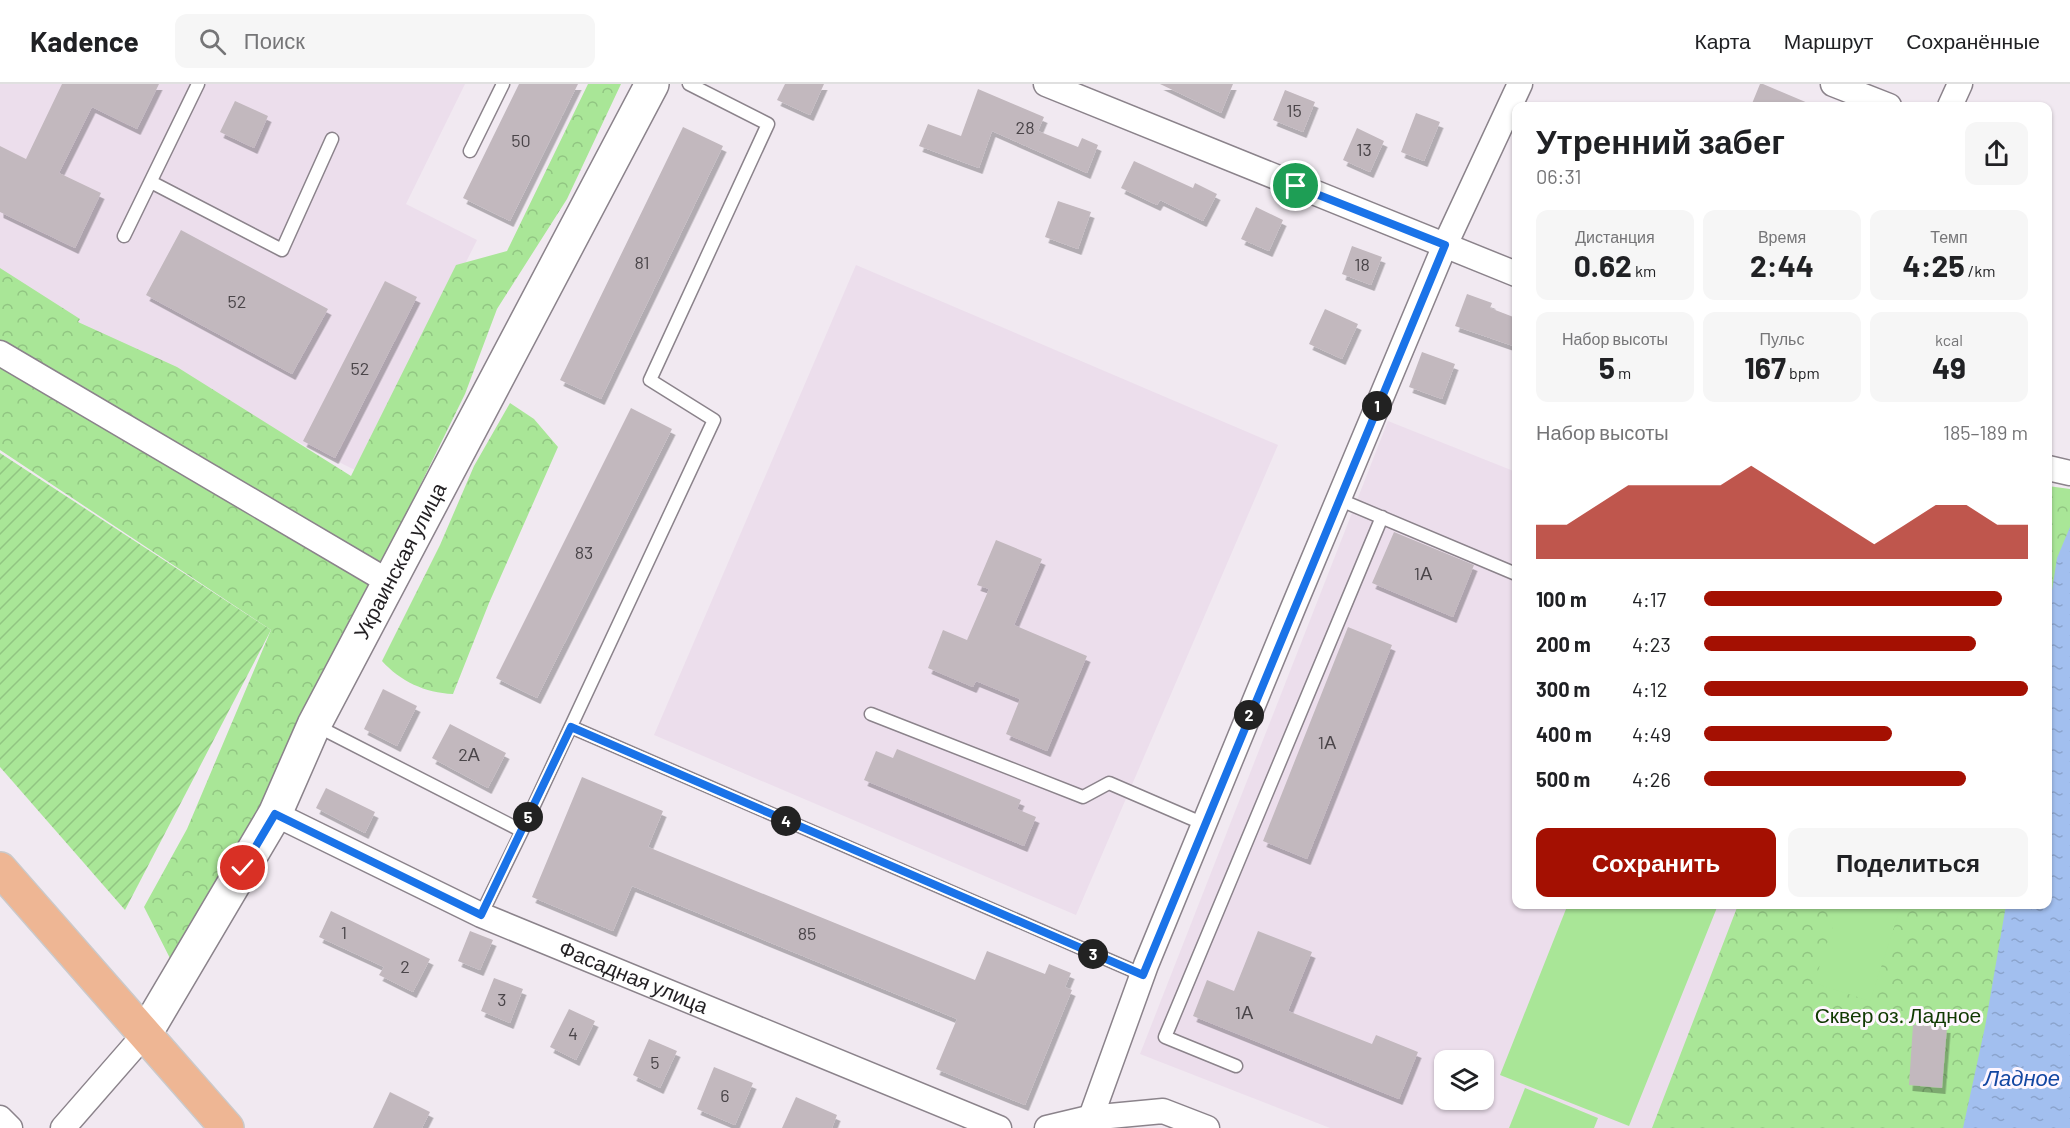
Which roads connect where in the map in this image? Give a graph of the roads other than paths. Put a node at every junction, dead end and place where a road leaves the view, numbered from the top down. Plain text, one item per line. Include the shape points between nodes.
1 (198, 84) edge
2 (503, 84) edge
3 (652, 84) edge
4 (689, 84) edge
5 (1046, 84) edge
6 (1520, 84) edge
7 (1833, 84) edge
8 (1960, 84) edge
9 (1879, 102) edge
10 (1952, 102) edge
11 (332, 139) dead end
12 (470, 151) dead end
13 (151, 182) junction
14 (124, 236) dead end
15 (1445, 245) junction
16 (1512, 272) edge
17 (0, 353) edge
18 (2052, 469) edge
19 (2070, 473) edge
20 (1338, 499) junction
21 (1382, 518) junction
22 (1512, 572) edge
23 (389, 582) junction
24 (871, 714) dead end
25 (314, 725) junction
26 (571, 727) junction
27 (275, 814) junction
28 (1204, 824) junction
29 (522, 831) junction
30 (0, 869) edge
31 (481, 915) junction
32 (1143, 975) junction
33 (145, 1034) junction
34 (1236, 1066) dead end
35 (0, 1118) edge
36 (1088, 1123) edge
37 (10, 1128) edge
38 (63, 1128) edge
39 (227, 1128) edge
40 (999, 1128) edge
41 (1047, 1128) edge
42 (1207, 1128) edge

1 - 13 lane
2 - 12 lane
3 - 23 main road, Украинская улица
4 - 26 lane via 768,124 650,380 714,420
5 - 15 street
6 - 15 street
7 - 9 street
8 - 10 street
11 - 13 lane via 282,250
13 - 14 lane
15 - 16 street
15 - 20 street
17 - 23 street
18 - 19 street
20 - 21 lane
20 - 28 street
21 - 22 lane
21 - 34 lane via 1165,1037
23 - 25 main road, Украинская улица
24 - 28 lane via 1083,797 1109,783
25 - 27 main road, Украинская улица
25 - 29 lane
26 - 29 lane
26 - 32 lane
27 - 31 street, Фасадная улица
27 - 33 main road, Украинская улица
28 - 32 street
29 - 31 lane
30 - 33 main road
31 - 40 street, Фасадная улица
32 - 36 street
33 - 38 street
33 - 39 main road
35 - 37 street
36 - 41 street
36 - 42 street via 1163,1111

